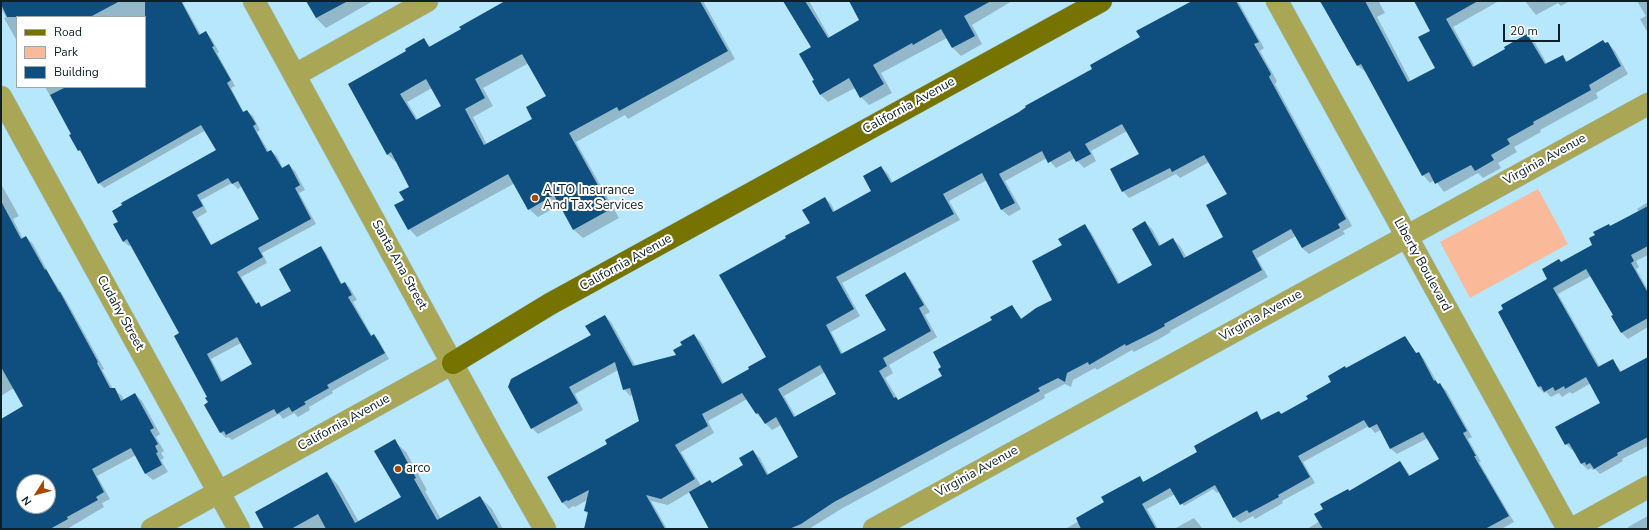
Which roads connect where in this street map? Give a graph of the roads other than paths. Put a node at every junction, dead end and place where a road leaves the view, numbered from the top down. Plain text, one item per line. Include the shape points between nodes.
1 (254, 1) edge
2 (427, 1) edge
3 (1102, 1) edge
4 (1277, 1) edge
5 (294, 75) junction
6 (1, 97) edge
7 (1648, 104) edge
8 (1406, 237) junction
9 (453, 363) junction
10 (1648, 486) edge
11 (219, 492) junction
12 (152, 529) edge
13 (239, 529) edge
14 (545, 529) edge
15 (874, 529) edge
16 (1568, 529) edge
17 (1572, 529) edge

1 - 5 street, Santa Ana Street
2 - 5 street
3 - 9 main road, California Avenue via 557,301
4 - 8 street, Liberty Boulevard
5 - 9 street, Santa Ana Street
6 - 11 street, Cudahy Street
7 - 8 street, Virginia Avenue
8 - 15 street, Virginia Avenue
8 - 16 street, Liberty Boulevard
9 - 11 street, California Avenue
9 - 14 street, Santa Ana Street
10 - 17 street
11 - 12 street, California Avenue
11 - 13 street, Cudahy Street

